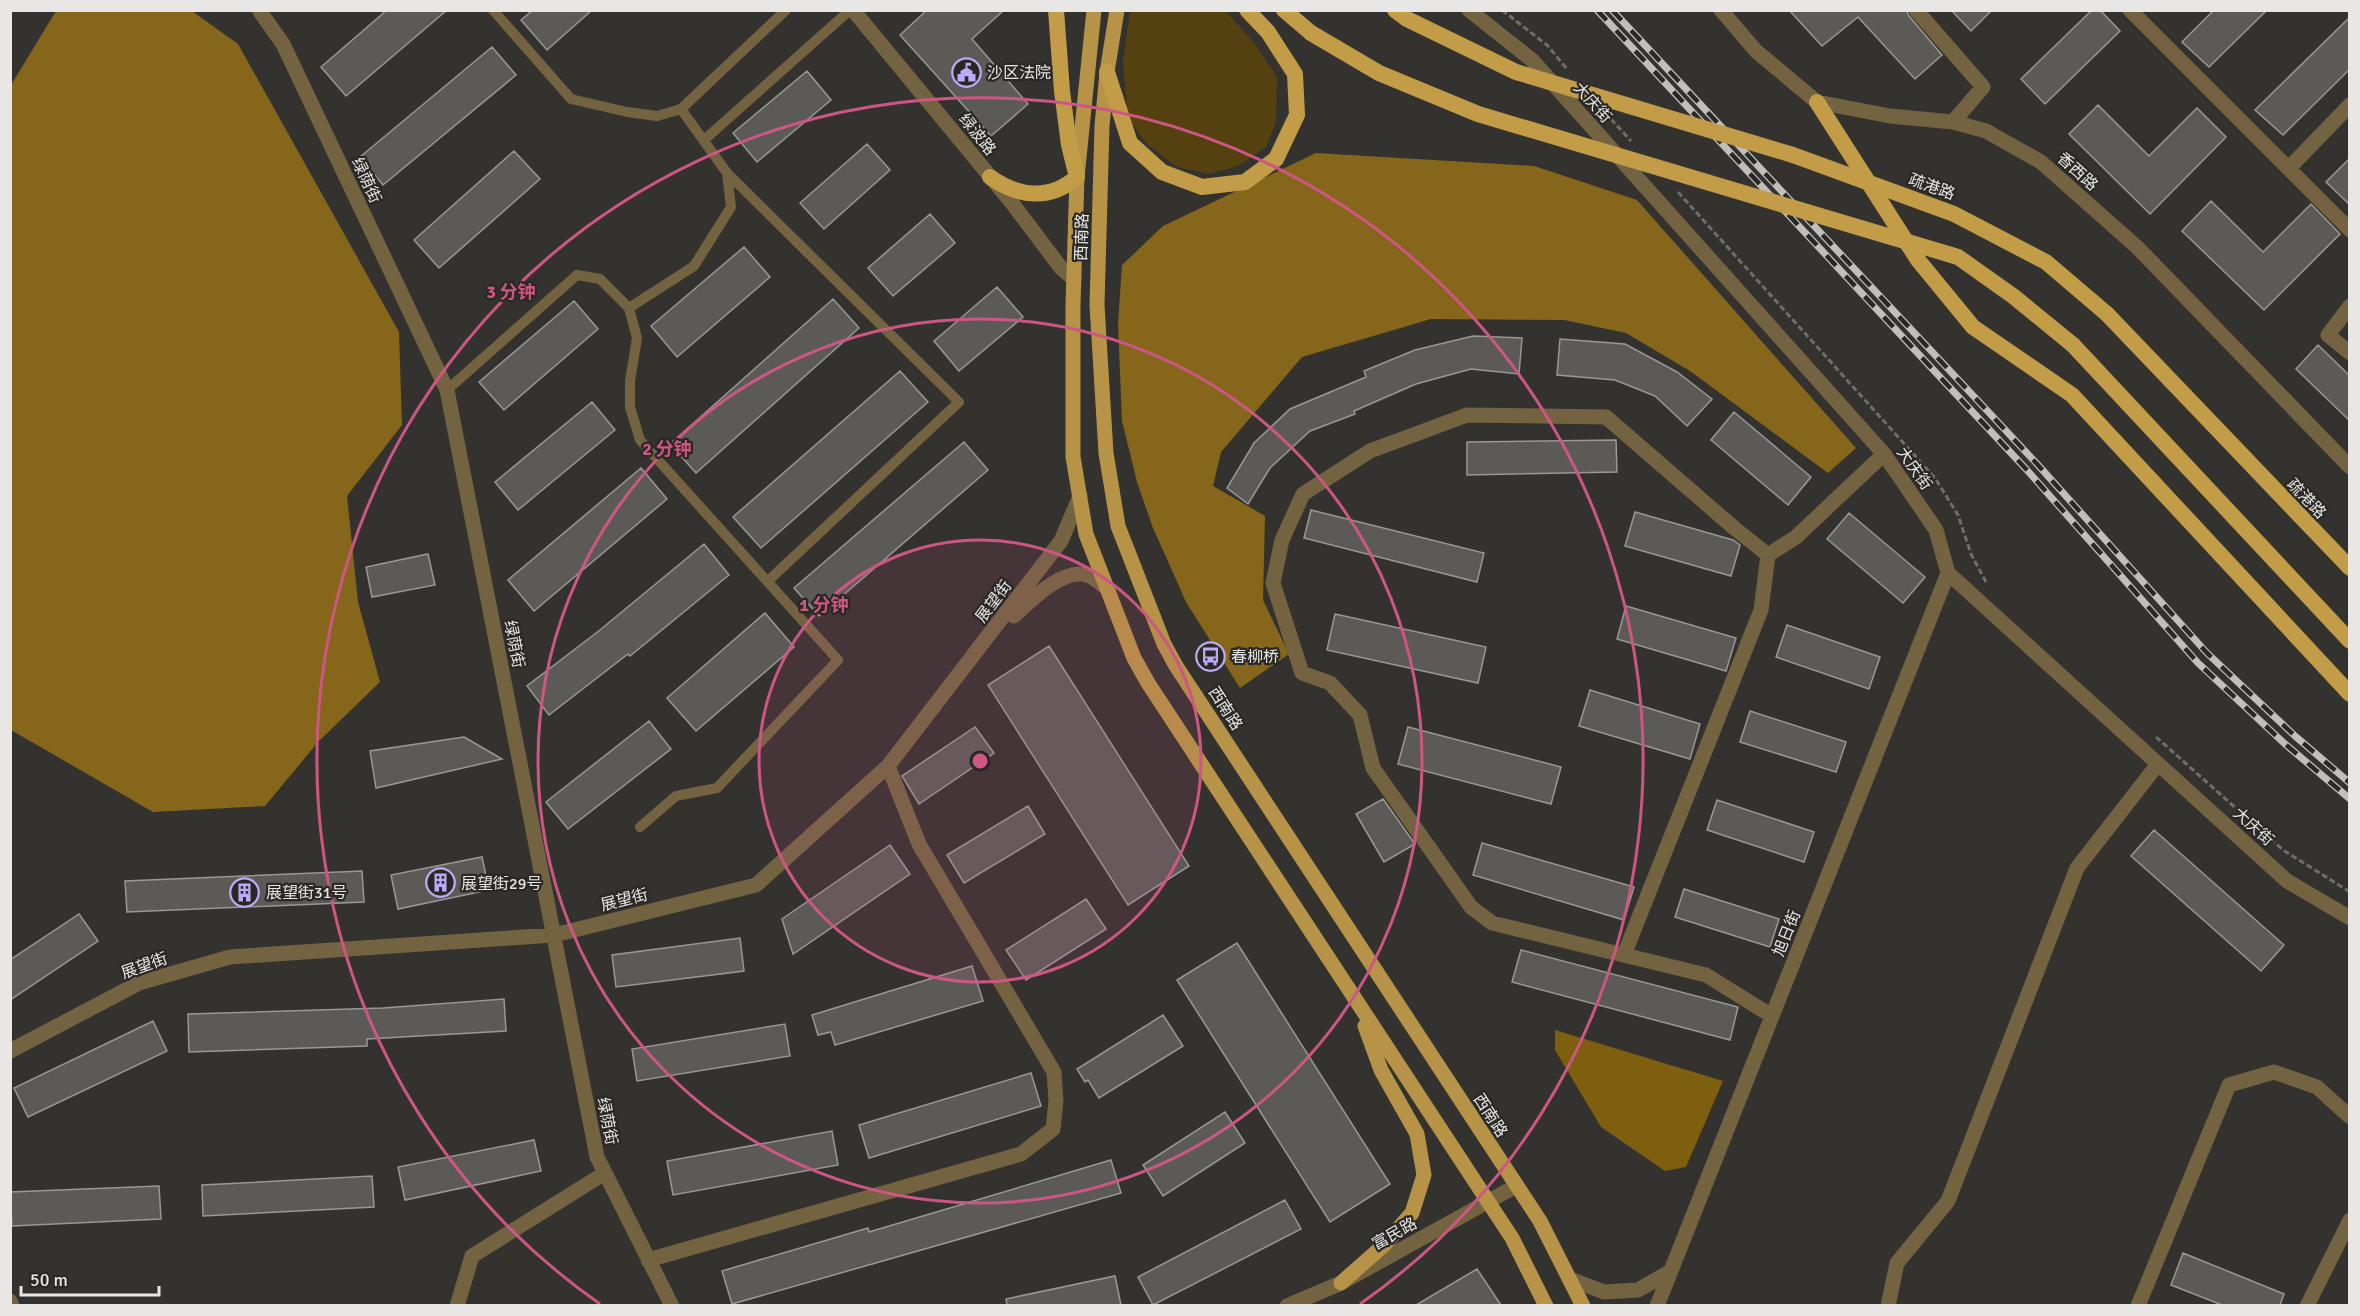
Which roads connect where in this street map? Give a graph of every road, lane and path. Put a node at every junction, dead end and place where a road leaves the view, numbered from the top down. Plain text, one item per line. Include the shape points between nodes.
1 (259, 10) edge
2 (493, 10) edge
3 (786, 10) edge
4 (852, 10) edge
5 (1056, 10) edge
6 (1094, 10) edge
7 (1117, 10) edge
8 (1247, 10) edge
9 (1284, 10) edge
10 (1290, 10) edge
11 (1395, 10) edge
12 (1469, 10) edge
13 (1502, 10) edge
14 (1721, 10) edge
15 (1916, 10) edge
16 (2130, 10) edge
17 (1311, 33) junction
18 (1569, 71) dead end
19 (1107, 72) junction
20 (1817, 102) junction
21 (2349, 105) edge
22 (681, 109) junction
23 (1606, 112) dead end
24 (1953, 122) junction
25 (704, 140) junction
26 (1637, 147) dead end
27 (2289, 168) junction
28 (727, 173) junction
29 (990, 177) junction
30 (1077, 177) junction
31 (1676, 191) dead end
32 (2349, 230) edge
33 (1074, 279) junction
34 (2349, 306) edge
35 (629, 308) junction
36 (2349, 353) edge
37 (447, 390) junction
38 (1884, 454) junction
39 (2349, 467) edge
40 (1080, 496) junction
41 (1768, 555) junction
42 (2349, 568) edge
43 (1948, 573) junction
44 (768, 581) junction
45 (1108, 589) junction
46 (1990, 589) dead end
47 (2349, 641) edge
48 (981, 647) junction
49 (2349, 694) edge
50 (2150, 731) dead end
51 (2158, 764) junction
52 (888, 766) junction
53 (640, 827) dead end
54 (2349, 892) edge
55 (2349, 918) edge
56 (554, 935) junction
57 (1624, 955) junction
58 (1356, 1000) junction
59 (1772, 1016) junction
60 (10, 1051) edge
61 (2349, 1117) edge
62 (605, 1173) junction
63 (1516, 1186) junction
64 (1487, 1202) junction
65 (2349, 1220) edge
66 (648, 1260) junction
67 (1671, 1270) junction
68 (1570, 1280) junction
69 (1341, 1282) junction
70 (10, 1301) edge
71 (12, 1305) edge
72 (457, 1305) edge
73 (672, 1305) edge
74 (1287, 1305) edge
75 (1546, 1305) edge
76 (1583, 1305) edge
77 (1657, 1305) edge
78 (1888, 1305) edge
79 (2138, 1305) edge
80 (2307, 1305) edge

1 - 37 street, 绿荫街 via 283,44
2 - 22 lane via 571,99 657,116
3 - 22 lane
4 - 25 lane
4 - 29 street, 绿波路
5 - 30 highway via 1062,91
6 - 30 main road, 西南路
7 - 19 main road, 西南路
8 - 19 highway via 1268,32 1295,74 1297,115 1276,159 1245,182 1202,188 1162,172 1130,143
9 - 17 highway
10 - 17 highway
11 - 42 highway, 疏港路, bridge via 1516,72 1793,155 1954,214 2046,262 2107,314
12 - 38 street, 大庆街 via 1532,60
13 - 18 path via 1548,46
14 - 20 street, 香西路 via 1756,51
15 - 24 street via 1983,87
16 - 27 street
17 - 47 highway, bridge via 1379,73 1478,114 1958,257 2073,345
19 - 63 main road, 西南路 via 1096,305 1106,453 1118,526 1176,666
20 - 24 street, 香西路 via 1890,116
20 - 49 highway via 1918,260 1973,327 2072,395
21 - 27 street
22 - 25 lane
23 - 26 path
24 - 39 street, 香西路 via 1986,131 2041,162 2138,248
25 - 28 lane
27 - 32 street
28 - 35 lane via 731,207 694,266
28 - 44 lane via 959,402
29 - 30 highway via 1004,187 1030,194 1057,190
29 - 33 street, 绿波路 via 1061,268
30 - 33 main road, 西南路
31 - 46 path via 1935,478 1958,515 1971,554
33 - 40 main road, 西南路 via 1073,457
34 - 36 street via 2328,335
35 - 37 lane via 600,279 577,275
35 - 44 lane via 637,338 630,406 640,440
37 - 56 street, 绿荫街
38 - 41 street via 1796,537
38 - 43 street, 大庆街 via 1936,530
40 - 45 main road, 西南路 via 1086,534
40 - 48 street, 展望街 via 1061,541
41 - 57 street via 1761,610
41 - 57 street via 1606,417 1467,415 1371,451 1303,494 1282,540 1273,583 1302,673 1330,683 1360,715 1373,768 1471,907 1492,923
43 - 51 street, 大庆街
43 - 59 street, 旭日街
44 - 53 lane via 838,660 717,788 676,796
45 - 48 street via 1088,575 1072,574 1030,601
45 - 58 main road, 西南路 via 1134,658 1148,683
48 - 52 street, 展望街
50 - 54 path via 2283,850
51 - 55 street, 大庆街 via 2287,881
51 - 78 street via 2078,868 1948,1201 1897,1263
52 - 56 street, 展望街 via 756,885
52 - 66 street via 919,844 1054,1072 1053,1129 1021,1154
56 - 60 street, 展望街 via 230,957 139,983
56 - 62 street, 绿荫街 via 597,1157
57 - 59 street via 1706,975
58 - 64 main road, 西南路
58 - 69 main road via 1381,1070 1417,1134 1424,1175 1412,1213 1384,1245
59 - 67 street, 旭日街
61 - 79 street via 2317,1087 2274,1072 2229,1085
62 - 66 street, 绿荫街
62 - 72 street via 472,1256
63 - 64 street, 富民路
63 - 68 main road, 西南路 via 1540,1221
64 - 69 street, 富民路
64 - 75 main road, 西南路 via 1512,1238
65 - 80 street
66 - 73 street, 绿荫街
67 - 68 street via 1638,1290 1604,1292
67 - 77 street, 旭日街
68 - 76 main road, 西南路
69 - 74 street, 富民路
70 - 71 street

